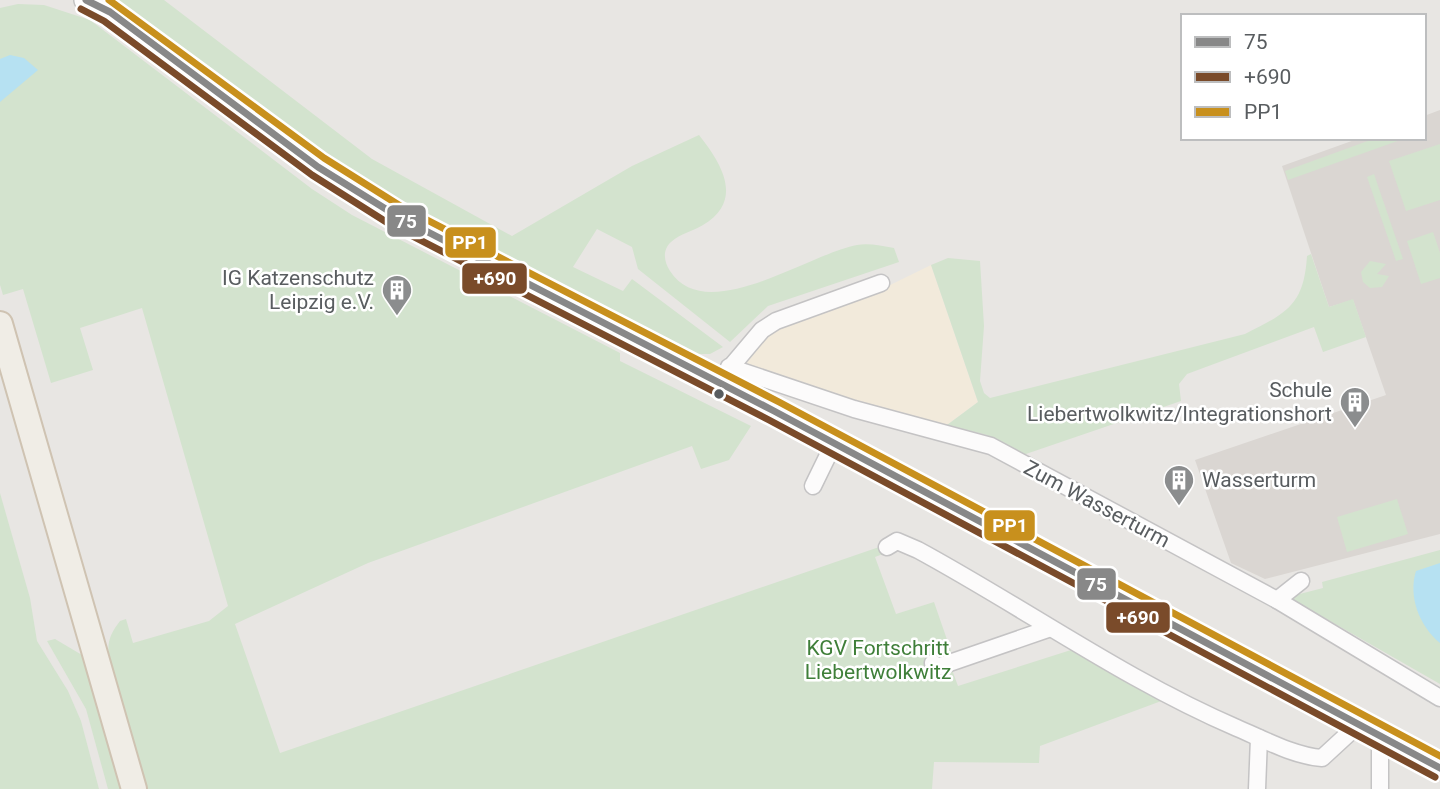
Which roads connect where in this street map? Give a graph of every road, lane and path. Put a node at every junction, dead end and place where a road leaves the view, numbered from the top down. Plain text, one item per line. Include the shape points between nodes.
1 (86, 0) edge
2 (881, 283) dead end
3 (0, 324) edge
4 (724, 375) junction
5 (833, 445) junction
6 (813, 486) dead end
7 (892, 544) dead end
8 (1301, 581) dead end
9 (1277, 600) junction
10 (1048, 629) junction
11 (933, 663) dead end
12 (1440, 698) edge
13 (1370, 728) junction
14 (1259, 738) junction
15 (1440, 768) edge
16 (134, 789) edge
17 (1257, 789) edge
18 (1380, 789) edge

1 - 4 main road via 110,12 357,193 452,247
2 - 4 street via 776,321
3 - 16 main road
4 - 5 main road
4 - 9 street, Zum Wasserturm via 991,446
5 - 6 street
5 - 13 main road
7 - 10 street via 943,564
8 - 9 street
9 - 12 street, Zum Wasserturm
10 - 11 street via 935,668
10 - 14 street
13 - 14 street via 1322,758
13 - 15 main road
13 - 18 street
14 - 17 street

